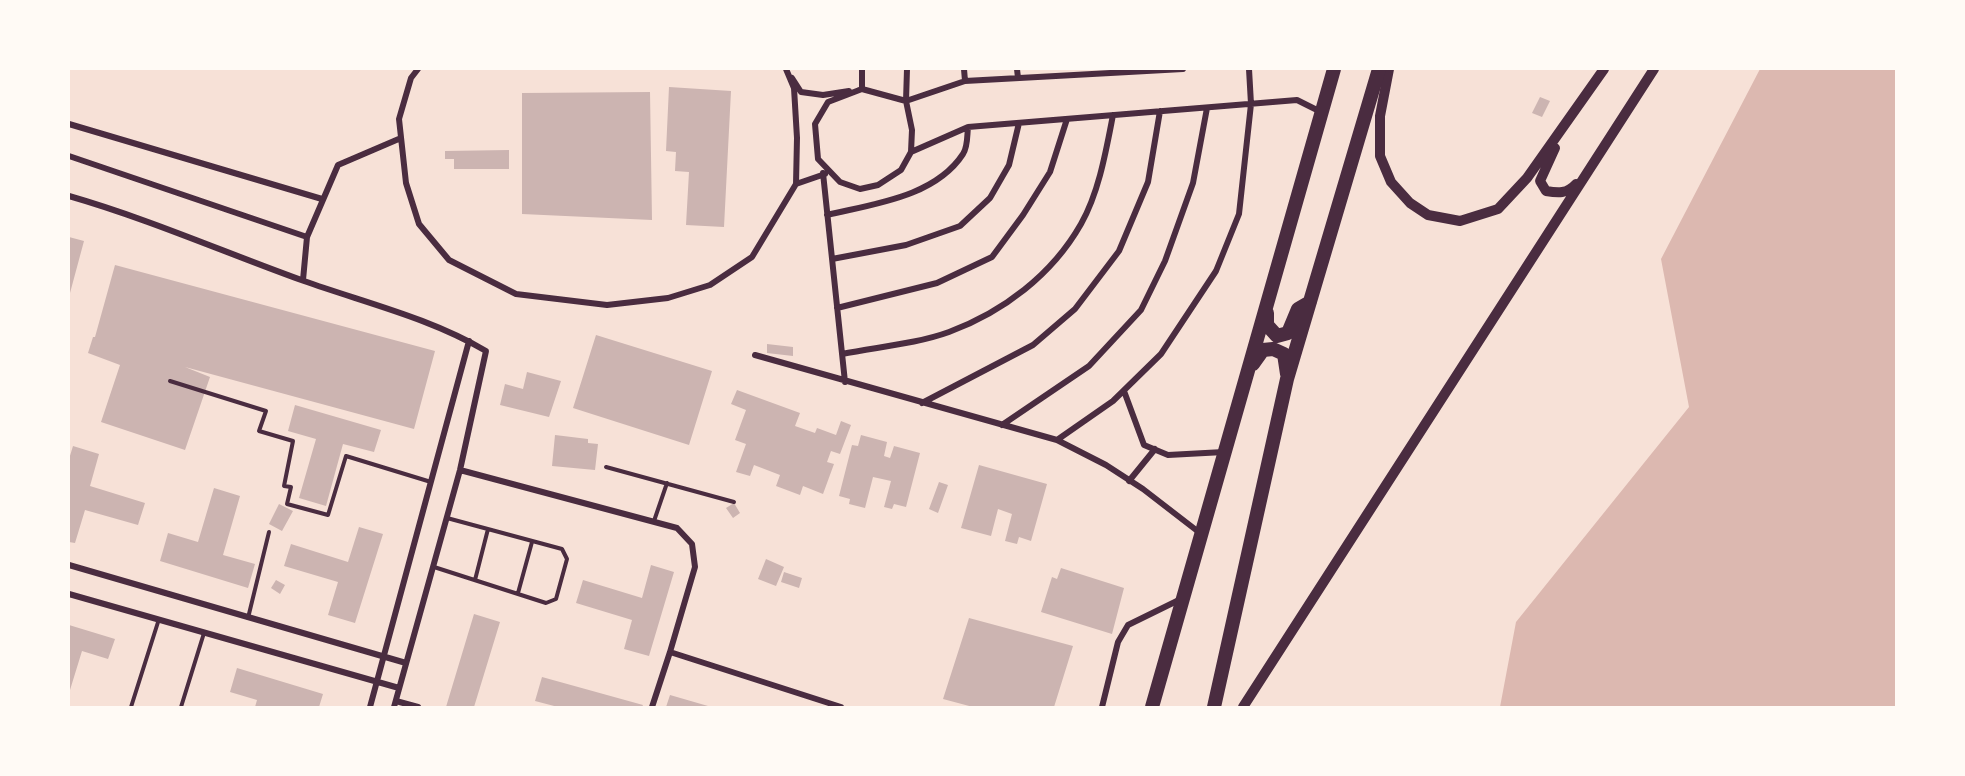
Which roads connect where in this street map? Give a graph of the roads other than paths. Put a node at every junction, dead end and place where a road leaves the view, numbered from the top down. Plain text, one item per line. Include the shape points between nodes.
1 (418, 69) edge
2 (786, 69) edge
3 (862, 69) edge
4 (907, 69) edge
5 (963, 69) edge
6 (1017, 69) edge
7 (1183, 69) edge
8 (1249, 69) edge
9 (1334, 69) edge
10 (1379, 69) edge
11 (1389, 69) edge
12 (1604, 69) edge
13 (1654, 69) edge
14 (1152, 70) edge
15 (1106, 71) edge
16 (1060, 73) edge
17 (1018, 78) junction
18 (965, 81) junction
19 (862, 89) junction
20 (906, 101) junction
21 (1251, 104) junction
22 (1206, 108) junction
23 (1160, 111) junction
24 (1321, 112) junction
25 (1113, 115) junction
26 (1067, 119) junction
27 (1019, 123) junction
28 (69, 124) edge
29 (968, 127) junction
30 (1564, 129) junction
31 (401, 138) junction
32 (911, 152) junction
33 (69, 156) edge
34 (1587, 172) junction
35 (823, 173) junction
36 (840, 182) junction
37 (796, 184) junction
38 (69, 196) edge
39 (322, 199) junction
40 (827, 215) junction
41 (307, 237) junction
42 (832, 259) junction
43 (303, 280) junction
44 (1268, 302) junction
45 (1310, 302) junction
46 (837, 308) junction
47 (470, 341) junction
48 (842, 354) junction
49 (755, 355) dead end
50 (1287, 379) junction
51 (1245, 380) junction
52 (170, 381) dead end
53 (845, 382) junction
54 (1124, 391) junction
55 (922, 403) junction
56 (1002, 425) junction
57 (1057, 440) junction
58 (1155, 450) junction
59 (1225, 452) junction
60 (606, 466) dead end
61 (460, 470) junction
62 (1129, 481) junction
63 (431, 482) junction
64 (667, 483) junction
65 (734, 502) dead end
66 (447, 518) junction
67 (654, 521) junction
68 (488, 529) junction
69 (269, 532) dead end
70 (1202, 534) junction
71 (532, 542) junction
72 (69, 565) edge
73 (433, 567) junction
74 (475, 580) junction
75 (518, 593) junction
76 (69, 594) edge
77 (1182, 599) junction
78 (159, 618) junction
79 (248, 619) junction
80 (205, 633) junction
81 (670, 652) junction
82 (381, 657) junction
83 (406, 663) junction
84 (377, 680) junction
85 (399, 688) junction
86 (395, 704) edge
87 (131, 707) edge
88 (182, 707) edge
89 (370, 707) edge
90 (418, 707) edge
91 (652, 707) edge
92 (841, 707) edge
93 (1102, 707) edge
94 (1152, 707) edge
95 (1214, 707) edge
96 (1243, 707) edge

1 - 31 street via 411,78 399,119
2 - 19 street via 801,92 823,95
2 - 37 street via 794,88
3 - 19 street
4 - 20 street
5 - 18 street
6 - 17 street
7 - 14 street
8 - 21 street
9 - 24 highway
10 - 45 highway
11 - 30 main road via 1380,116 1380,156 1391,182 1410,203 1428,215 1460,221 1498,209
12 - 30 main road
13 - 34 main road
14 - 15 street
15 - 16 street
16 - 17 street
17 - 18 street
18 - 20 street
19 - 20 street
19 - 36 street via 828,102 815,124 818,159
20 - 32 street via 912,130
21 - 22 street
21 - 24 street via 1297,100
21 - 54 street via 1239,213 1216,272 1161,354
22 - 23 street
22 - 56 street via 1192,183 1165,261 1141,310 1089,366
23 - 25 street
23 - 55 street via 1148,182 1119,251 1075,309 1033,345
24 - 44 highway
25 - 26 street
25 - 48 street via 1102,169 1082,223 1053,264 1002,308 948,332
26 - 27 street
26 - 46 street via 1050,172 992,256 937,283
27 - 29 street
27 - 42 street via 1009,165 990,198 960,226 906,245
28 - 39 street
29 - 32 street
29 - 40 street via 965,152 944,176 915,192
30 - 34 main road via 1540,180 1546,191 1558,193 1570,190
31 - 37 street via 406,183 419,224 449,260 516,294 607,304 668,297 710,285 752,257
31 - 39 street via 338,165
32 - 36 street via 901,170 878,185 860,189
33 - 41 street
34 - 96 main road
35 - 36 street
35 - 37 street
35 - 40 street
38 - 43 street
39 - 41 street
40 - 42 street
41 - 43 street
42 - 46 street
43 - 47 street
44 - 45 highway via 1267,325 1277,336 1288,333 1298,309
44 - 51 highway
45 - 50 highway
46 - 48 street
47 - 61 street via 486,351
47 - 63 street
48 - 53 street
49 - 53 street
50 - 51 highway via 1284,354 1273,349 1263,350
50 - 95 highway
51 - 59 highway
52 - 63 lane via 266,411 259,431 293,441 284,486 291,487 287,504 328,515 345,456
53 - 55 street
54 - 57 street
54 - 58 street via 1144,445
55 - 56 street
56 - 57 street
57 - 62 street
58 - 59 street via 1168,455
58 - 62 street
59 - 70 highway
60 - 64 lane
61 - 66 street
61 - 67 street
62 - 70 street
63 - 82 street
64 - 65 lane
64 - 67 lane
66 - 68 lane
66 - 73 street
67 - 81 street via 678,528 692,544 695,567
68 - 71 lane
68 - 74 lane
69 - 79 lane
70 - 77 highway
71 - 75 lane
71 - 75 lane via 561,549 567,559 556,599 546,603
72 - 79 street
73 - 74 lane
73 - 83 street
74 - 75 lane
76 - 78 street
77 - 93 street via 1128,625 1118,642
77 - 94 highway
78 - 80 street
78 - 87 lane
79 - 82 street
80 - 84 street
80 - 88 lane
81 - 91 street
81 - 92 street
82 - 83 street
82 - 84 street
83 - 85 street
84 - 85 street
84 - 89 street
85 - 86 street
86 - 90 street

